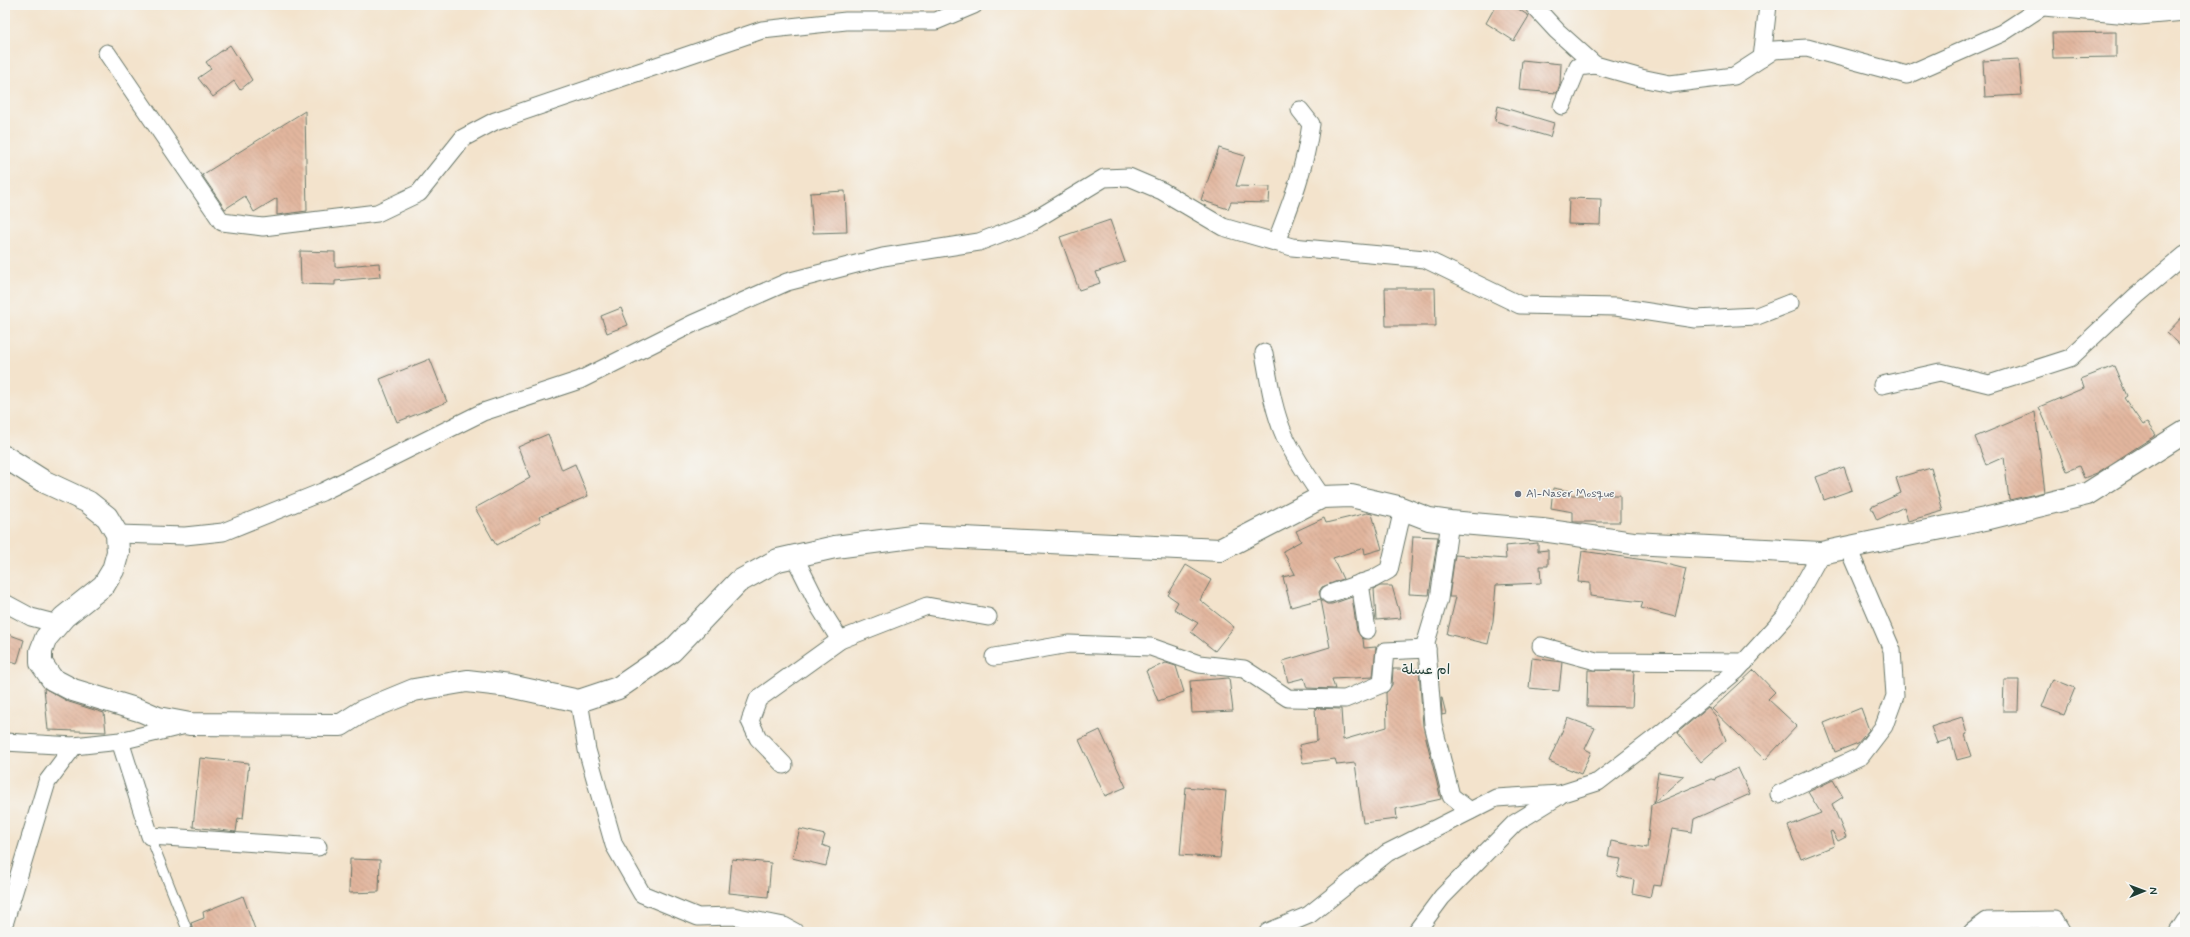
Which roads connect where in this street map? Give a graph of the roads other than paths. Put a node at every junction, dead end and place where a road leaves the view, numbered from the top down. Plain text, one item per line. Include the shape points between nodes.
1 (1532, 5) edge
2 (1768, 5) edge
3 (968, 6) edge
4 (2044, 6) edge
5 (2185, 12) edge
6 (107, 53) dead end
7 (1762, 58) junction
8 (1595, 64) junction
9 (1562, 106) dead end
10 (1300, 110) dead end
11 (1276, 242) junction
12 (2185, 255) edge
13 (1790, 303) dead end
14 (1264, 353) dead end
15 (1882, 385) dead end
16 (2185, 432) edge
17 (5, 457) edge
18 (1322, 497) junction
19 (1403, 509) junction
20 (1450, 522) junction
21 (117, 534) junction
22 (1848, 548) junction
23 (1821, 553) junction
24 (794, 556) junction
25 (1360, 583) junction
26 (1329, 594) dead end
27 (5, 603) edge
28 (988, 617) dead end
29 (58, 624) junction
30 (1366, 630) dead end
31 (840, 640) junction
32 (1541, 646) dead end
33 (1427, 649) junction
34 (994, 657) dead end
35 (1744, 662) junction
36 (579, 701) junction
37 (190, 724) junction
38 (5, 742) edge
39 (120, 742) junction
40 (74, 746) junction
41 (784, 765) dead end
42 (1560, 794) junction
43 (1780, 794) dead end
44 (1470, 811) junction
45 (150, 836) junction
46 (318, 847) dead end
47 (5, 921) edge
48 (2185, 921) edge
49 (188, 932) edge
50 (795, 932) edge
51 (1268, 932) edge
52 (1416, 932) edge
53 (1972, 932) edge
54 (2062, 932) edge
55 (2178, 932) edge

1 - 8 street
2 - 7 street
3 - 6 street via 936,21 846,21 762,30 495,121 463,138 419,193 377,213 263,227 222,222
4 - 5 street via 2139,16
4 - 7 street via 2002,33 1907,75 1807,48 1774,50
7 - 8 street via 1734,76 1670,84
8 - 9 street via 1578,67
10 - 11 street via 1311,124 1303,171
11 - 13 street via 1292,247 1425,259 1520,305 1616,307 1695,319 1757,316
11 - 21 street via 1223,227 1162,191 1129,177 1104,178 1033,221 979,242 883,257 787,282 692,324 580,380 483,412 322,492 223,532 185,536
12 - 15 street via 2136,296 2070,358 1989,384 1940,372
14 - 18 street via 1271,393 1285,436 1300,465
16 - 22 street via 2087,494
17 - 21 street via 43,481 88,502 107,517
18 - 19 street via 1351,496
18 - 24 street via 1220,550 920,536 835,547
19 - 20 street via 1429,519
19 - 25 street via 1389,570
20 - 23 street via 1542,530 1633,543
20 - 33 street via 1439,599 1426,642
21 - 29 street via 118,552 113,570 104,585
22 - 23 street
22 - 43 street via 1892,650 1895,696 1884,726 1861,756
23 - 35 street via 1786,616
24 - 31 street via 820,608
24 - 36 street via 778,560 738,582 672,651 618,688
25 - 26 street
25 - 30 street
27 - 29 street via 31,617
28 - 31 street via 927,606
29 - 37 street via 46,638 41,651 41,663 52,679 73,690 158,718
31 - 41 street via 758,699 750,721 758,738
32 - 35 street via 1596,661
33 - 34 street via 1386,651 1382,684 1345,699 1288,698 1244,669 1199,664 1151,647 1069,644
33 - 44 street via 1433,724 1451,796
35 - 42 street via 1659,735 1598,782
36 - 37 street via 510,686 467,681 414,690 363,711 340,725
36 - 50 street via 587,750 614,845 642,894 698,917 733,916 784,926
37 - 39 street
38 - 40 street
39 - 40 street
39 - 45 street
40 - 47 street via 47,782
42 - 44 street via 1496,798
42 - 52 street via 1515,823 1442,897
44 - 51 street via 1387,853 1309,914
45 - 46 street
45 - 49 lane
48 - 55 street
53 - 54 street via 1987,921 2055,920

